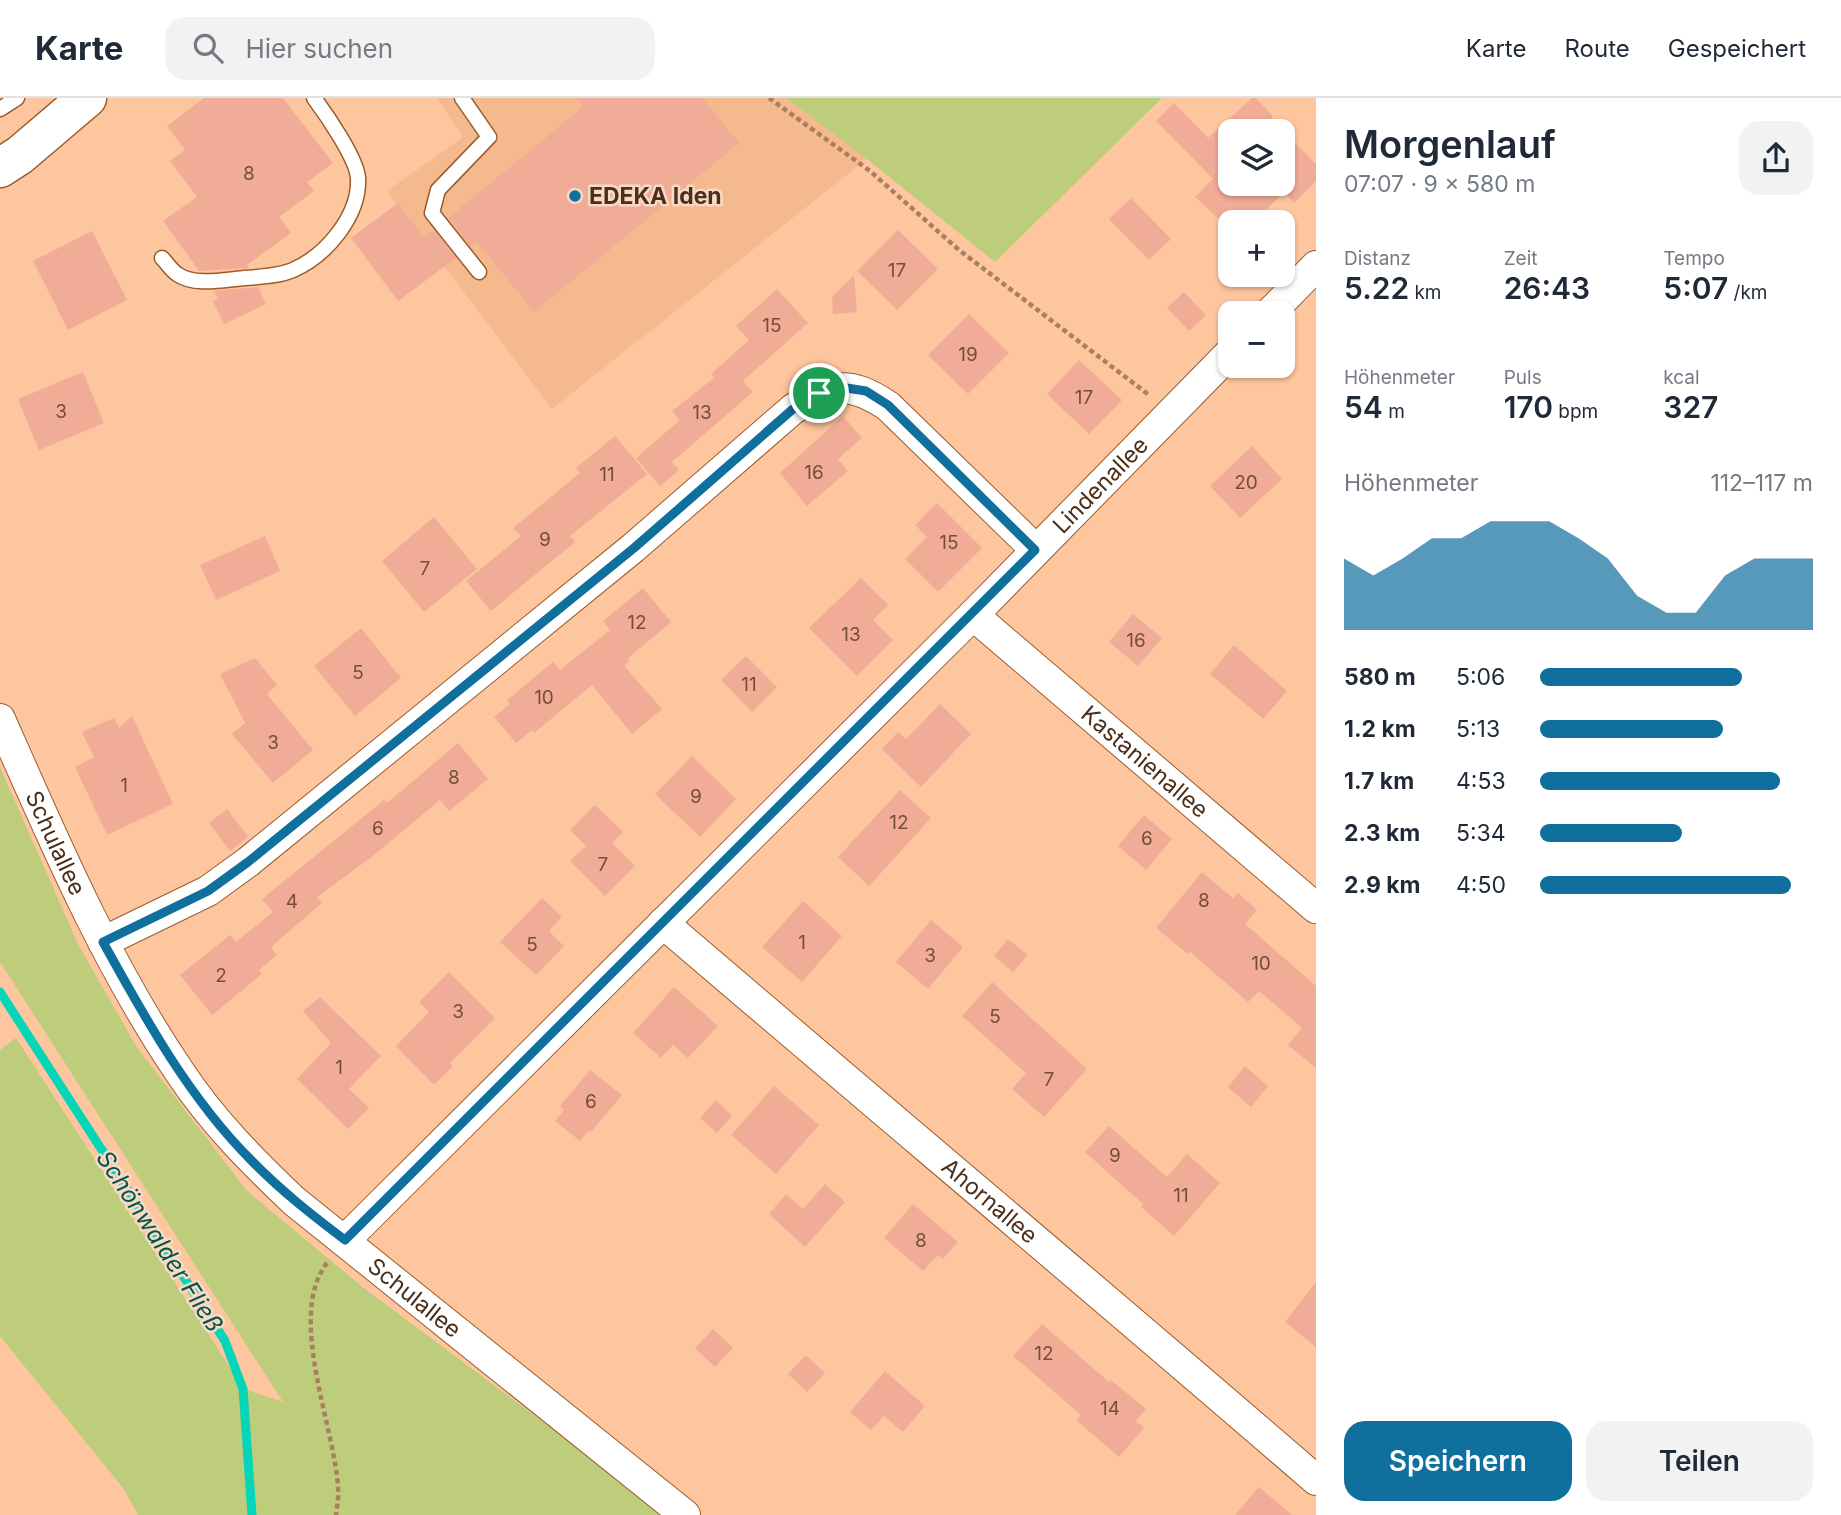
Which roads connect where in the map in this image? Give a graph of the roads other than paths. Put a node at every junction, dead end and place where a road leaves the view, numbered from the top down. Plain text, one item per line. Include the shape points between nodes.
1 (17, 98) edge
2 (87, 98) edge
3 (314, 98) edge
4 (462, 98) edge
5 (0, 109) edge
6 (10, 162) edge
7 (162, 258) dead end
8 (1316, 266) edge
9 (479, 272) dead end
10 (1282, 301) edge
11 (1218, 366) edge
12 (1035, 550) junction
13 (973, 615) junction
14 (0, 719) edge
15 (1316, 908) edge
16 (663, 923) junction
17 (103, 942) junction
18 (345, 1240) junction
19 (1316, 1480) edge
20 (685, 1515) edge

1 - 5 lane
2 - 6 main road
3 - 7 lane via 358,175 357,202 318,254 292,271 221,281 178,275
4 - 9 lane via 489,137 438,190 432,213
8 - 10 street
11 - 12 street, Lindenallee
12 - 13 street, Lindenallee
12 - 17 street via 888,405 866,391 840,387 819,393 793,409 634,548 248,862 208,891
13 - 15 street, Kastanienallee
13 - 16 street, Lindenallee
14 - 17 street, Schulallee
16 - 18 street, Lindenallee
16 - 19 street, Ahornallee
17 - 18 street, Schulallee via 182,1075 214,1117 267,1176
18 - 20 street, Schulallee

